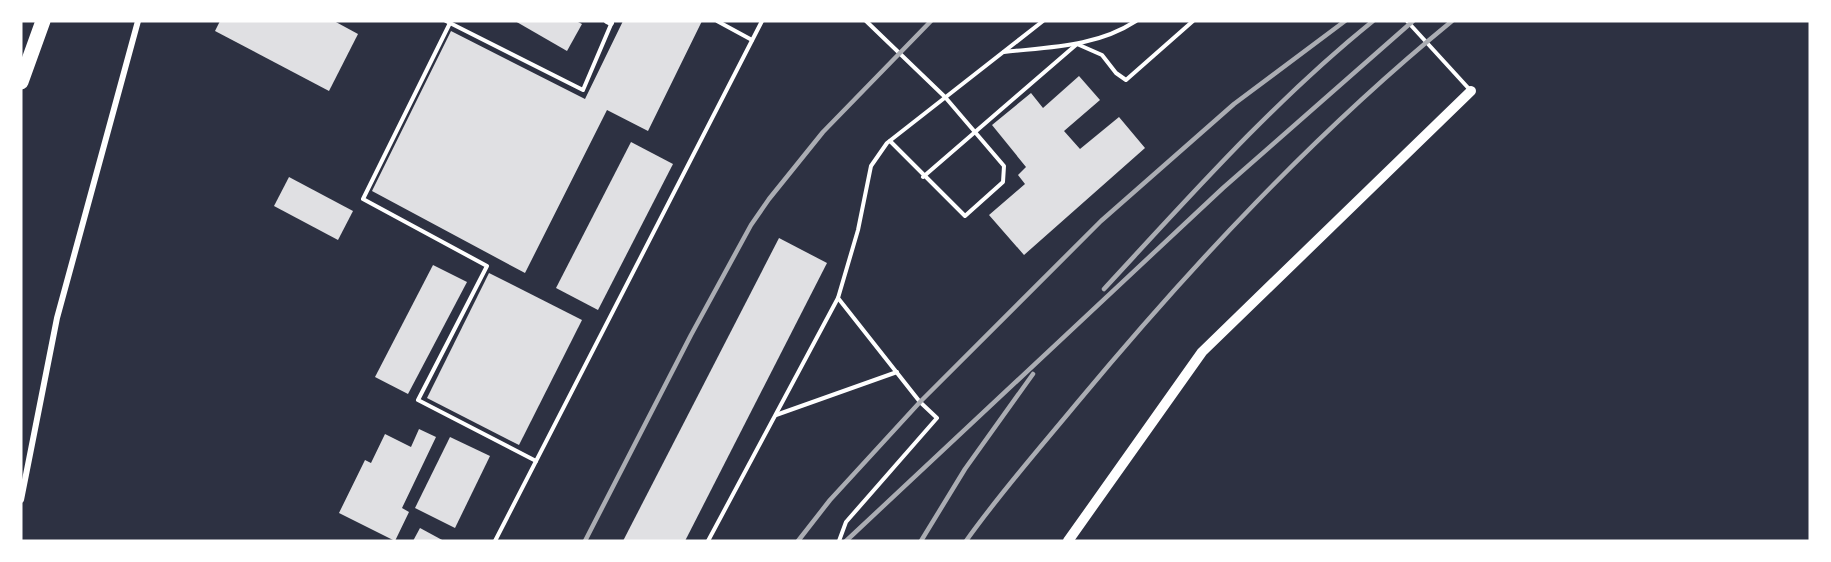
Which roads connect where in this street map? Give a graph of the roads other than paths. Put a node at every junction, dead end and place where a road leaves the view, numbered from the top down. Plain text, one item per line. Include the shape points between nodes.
1 (43, 21) edge
2 (138, 21) edge
3 (717, 21) edge
4 (762, 21) edge
5 (866, 21) edge
6 (1043, 21) edge
7 (1136, 21) edge
8 (1192, 21) edge
9 (1407, 21) edge
10 (448, 22) edge
11 (610, 22) edge
12 (752, 40) junction
13 (1077, 44) junction
14 (1001, 52) junction
15 (21, 82) edge
16 (1471, 91) joint
17 (945, 97) junction
18 (975, 132) junction
19 (890, 141) junction
20 (923, 177) junction
21 (838, 298) junction
22 (897, 372) junction
23 (775, 415) junction
24 (536, 461) junction
25 (21, 500) edge
26 (495, 541) edge
27 (708, 541) edge
28 (839, 541) edge
29 (1068, 541) edge

1 - 15 highway
2 - 25 street via 57,318
3 - 12 lane
4 - 12 lane
5 - 17 lane
6 - 14 lane
7 - 13 lane via 1114,35
8 - 13 lane via 1126,80 1102,55
9 - 16 lane
10 - 11 lane via 583,90
10 - 24 lane via 363,199 487,266 418,400
12 - 24 lane
13 - 14 lane
13 - 18 lane
14 - 17 lane
16 - 29 street via 1202,352
17 - 18 lane
17 - 19 lane
18 - 20 lane
18 - 20 lane via 1004,166 1003,182 987,198 965,216
19 - 20 lane
19 - 21 lane via 871,166
21 - 22 lane
21 - 23 lane
22 - 23 lane
22 - 28 lane via 937,418 846,522
23 - 27 lane
24 - 26 lane

